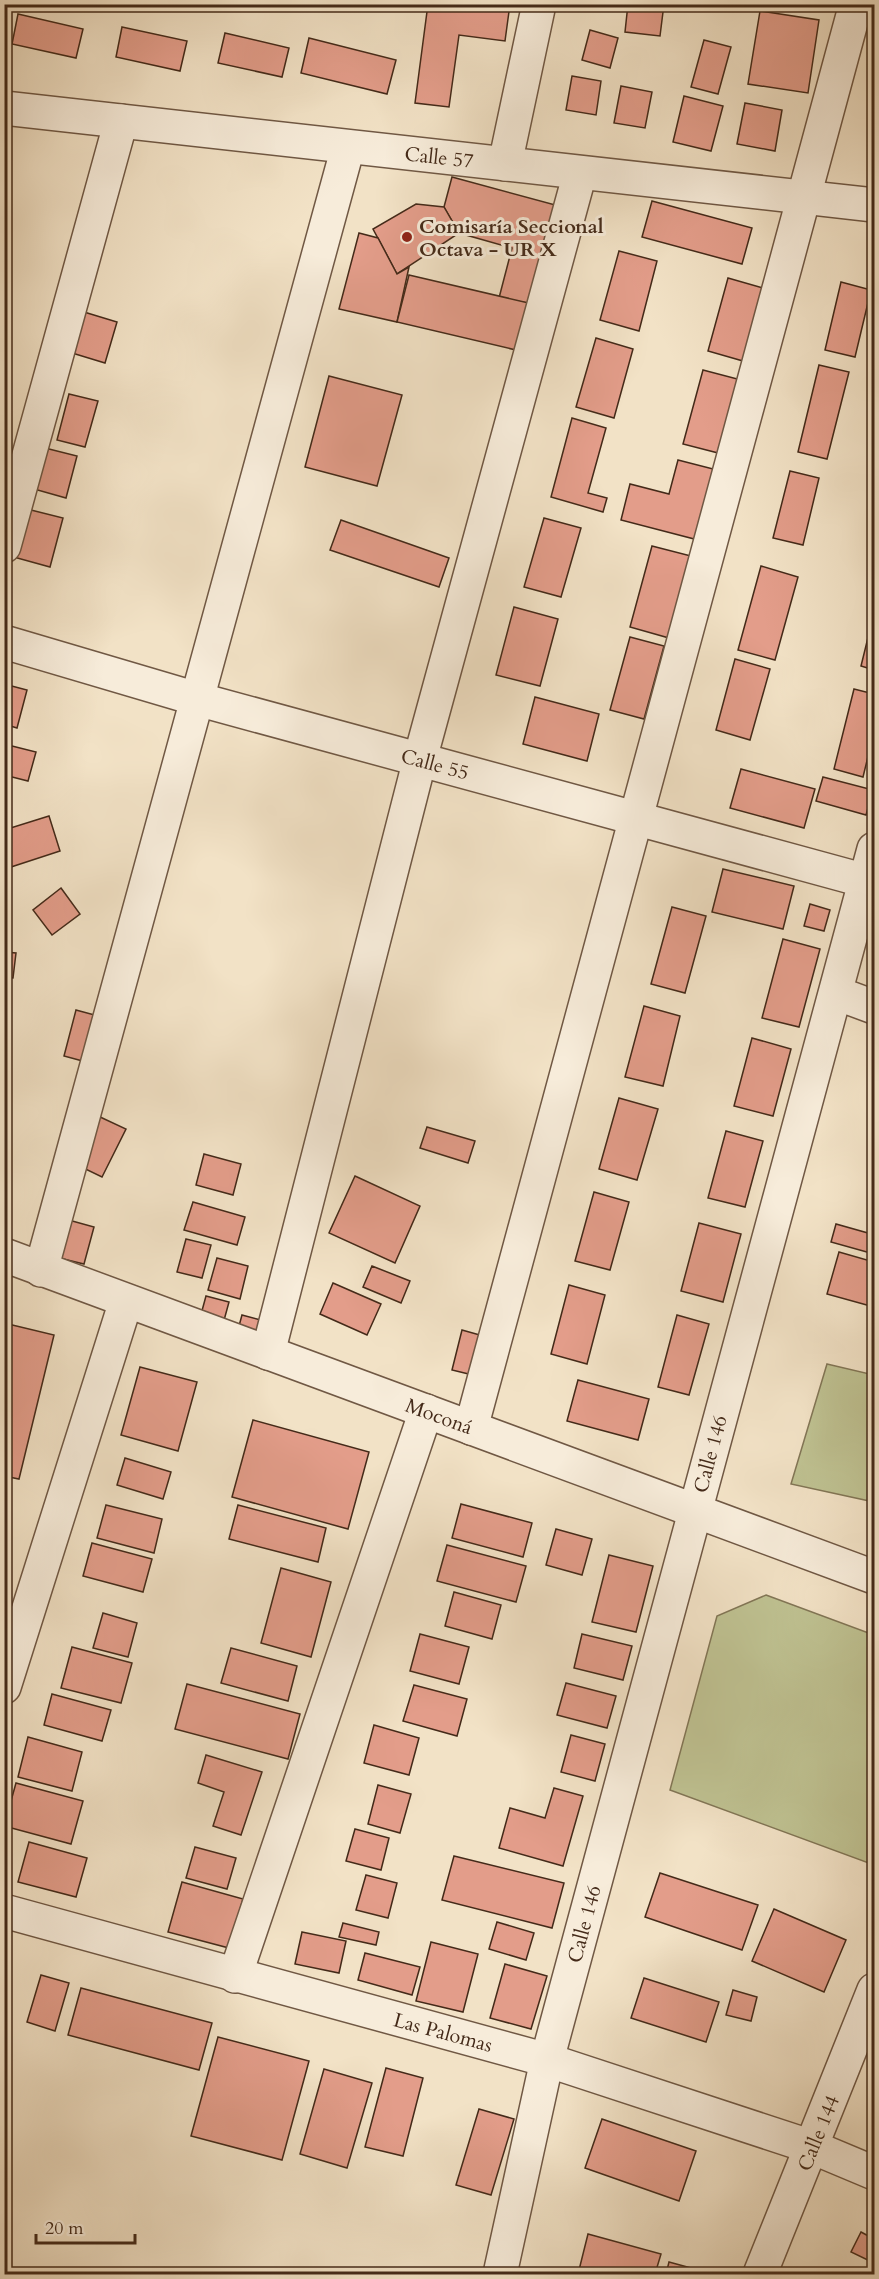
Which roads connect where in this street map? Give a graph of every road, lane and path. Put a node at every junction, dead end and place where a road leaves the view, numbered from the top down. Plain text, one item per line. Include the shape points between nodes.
1 (539, 4) edge
2 (856, 4) edge
3 (4, 108) edge
4 (121, 121) junction
5 (348, 147) junction
6 (505, 164) junction
7 (580, 173) junction
8 (804, 198) junction
9 (874, 205) edge
10 (4, 546) edge
11 (4, 642) edge
12 (197, 699) junction
13 (420, 759) junction
14 (635, 819) junction
15 (874, 849) edge
16 (866, 881) junction
17 (836, 993) junction
18 (874, 1007) edge
19 (4, 1255) edge
20 (41, 1270) junction
21 (126, 1301) junction
22 (267, 1353) junction
23 (426, 1411) junction
24 (471, 1428) junction
25 (695, 1510) junction
26 (874, 1577) edge
27 (4, 1687) edge
28 (4, 1911) edge
29 (235, 1976) junction
30 (874, 1990) edge
31 (547, 2060) junction
32 (812, 2147) junction
33 (874, 2173) edge
34 (500, 2274) edge
35 (760, 2274) edge

1 - 6 street
2 - 8 street
3 - 4 street, Calle 57
4 - 5 street, Calle 57
4 - 10 street
5 - 6 street, Calle 57
5 - 12 street
6 - 7 street, Calle 57
7 - 8 street, Calle 57
7 - 13 street
8 - 9 street, Calle 57
8 - 14 street
11 - 12 street, Calle 55
12 - 13 street, Calle 55
12 - 20 street
13 - 14 street, Calle 55
13 - 22 street
14 - 16 street, Calle 55
14 - 24 street
15 - 16 street, Calle 146
16 - 17 street, Calle 146
17 - 18 street
17 - 25 street, Calle 146
19 - 20 street, Moconá
20 - 21 street, Moconá
21 - 22 street, Moconá
21 - 27 street
22 - 23 street, Moconá
23 - 24 street, Moconá
23 - 29 street
24 - 25 street, Moconá
25 - 26 street, Moconá
25 - 31 street, Calle 146
28 - 29 street, Las Palomas
29 - 31 street, Las Palomas
30 - 32 street, Calle 144
31 - 32 street, Las Palomas
31 - 34 street, Calle 146
32 - 33 street, Las Palomas
32 - 35 street, Calle 144

